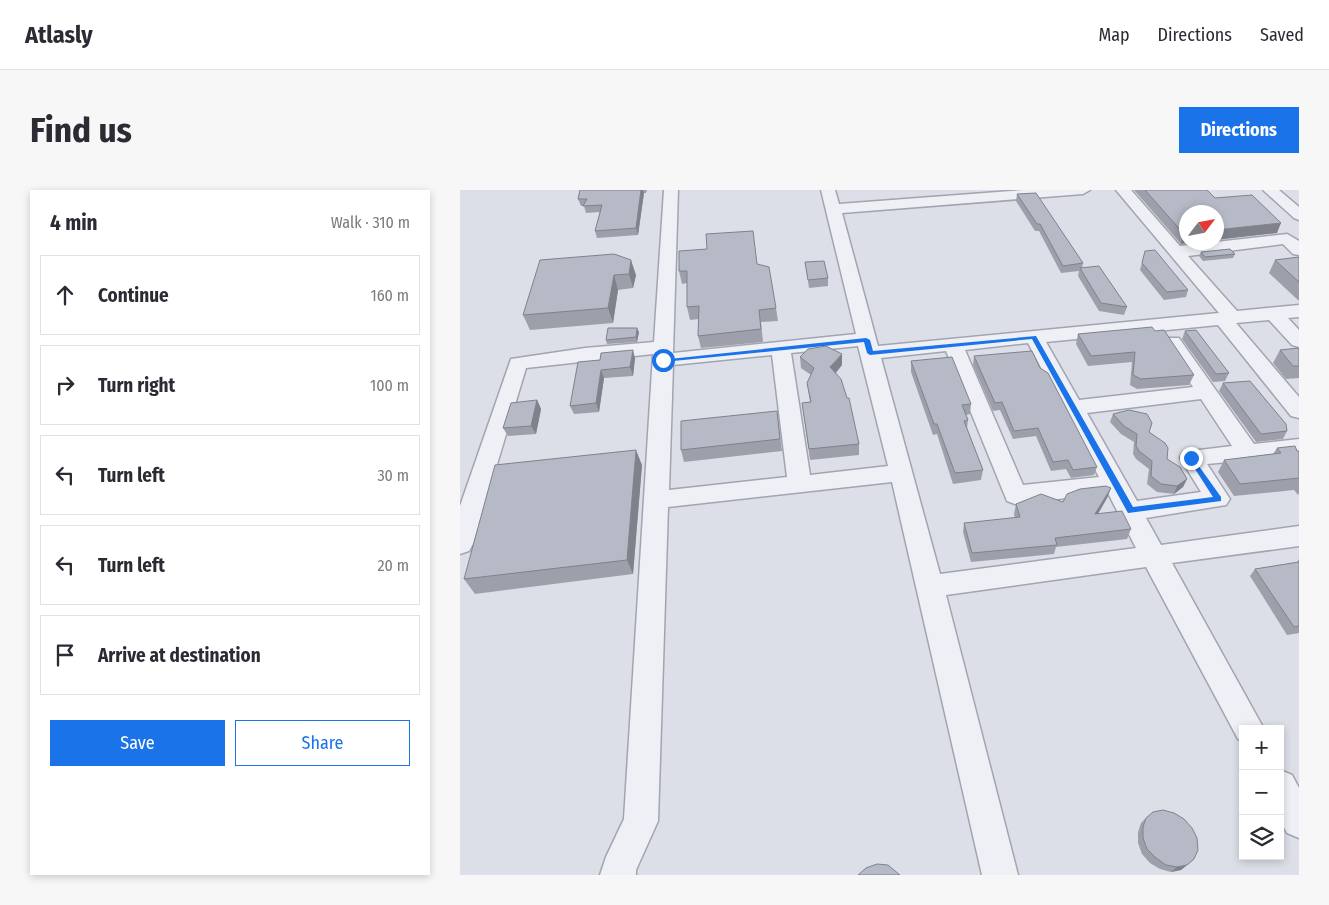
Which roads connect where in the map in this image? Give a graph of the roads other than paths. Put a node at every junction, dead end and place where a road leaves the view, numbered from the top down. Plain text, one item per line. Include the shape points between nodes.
1 (671, 190) edge
2 (1083, 190) edge
3 (1123, 190) edge
4 (1270, 190) edge
5 (831, 199) edge
6 (1299, 215) edge
7 (1299, 250) edge
8 (1176, 252) junction
9 (1299, 311) edge
10 (1273, 313) junction
11 (1227, 318) junction
12 (1034, 337) junction
13 (1299, 341) edge
14 (1172, 342) edge
15 (953, 345) junction
16 (868, 346) junction
17 (780, 349) junction
18 (663, 354) junction
19 (1207, 392) junction
20 (1073, 408) junction
21 (1299, 411) edge
22 (1299, 447) edge
23 (1249, 453) junction
24 (901, 473) junction
25 (800, 484) junction
26 (1116, 484) junction
27 (656, 500) junction
28 (1131, 511) junction
29 (1299, 536) edge
30 (460, 544) edge
31 (1156, 556) junction
32 (930, 586) junction
33 (1247, 725) edge
34 (1284, 793) edge
35 (1299, 821) edge
36 (618, 875) edge
37 (1000, 875) edge

1 - 18 lane
2 - 5 lane
3 - 8 lane
4 - 6 lane
5 - 16 lane
7 - 8 lane via 1287,239
8 - 11 lane
9 - 10 lane
10 - 11 lane
10 - 13 lane
11 - 12 lane
11 - 21 lane
12 - 15 lane
12 - 20 lane
14 - 19 lane
15 - 16 lane
15 - 26 lane via 1015,495
16 - 17 lane
16 - 24 lane
17 - 18 lane
17 - 25 lane
18 - 27 lane
18 - 30 lane via 585,354 518,363
19 - 20 lane
19 - 23 lane
20 - 26 lane
22 - 23 lane
23 - 28 lane via 1191,458 1218,499
24 - 25 lane
24 - 32 lane
25 - 27 lane
26 - 28 lane
27 - 36 lane via 641,821
28 - 31 lane
29 - 31 lane
31 - 32 lane
31 - 33 lane
32 - 37 lane
34 - 35 lane

